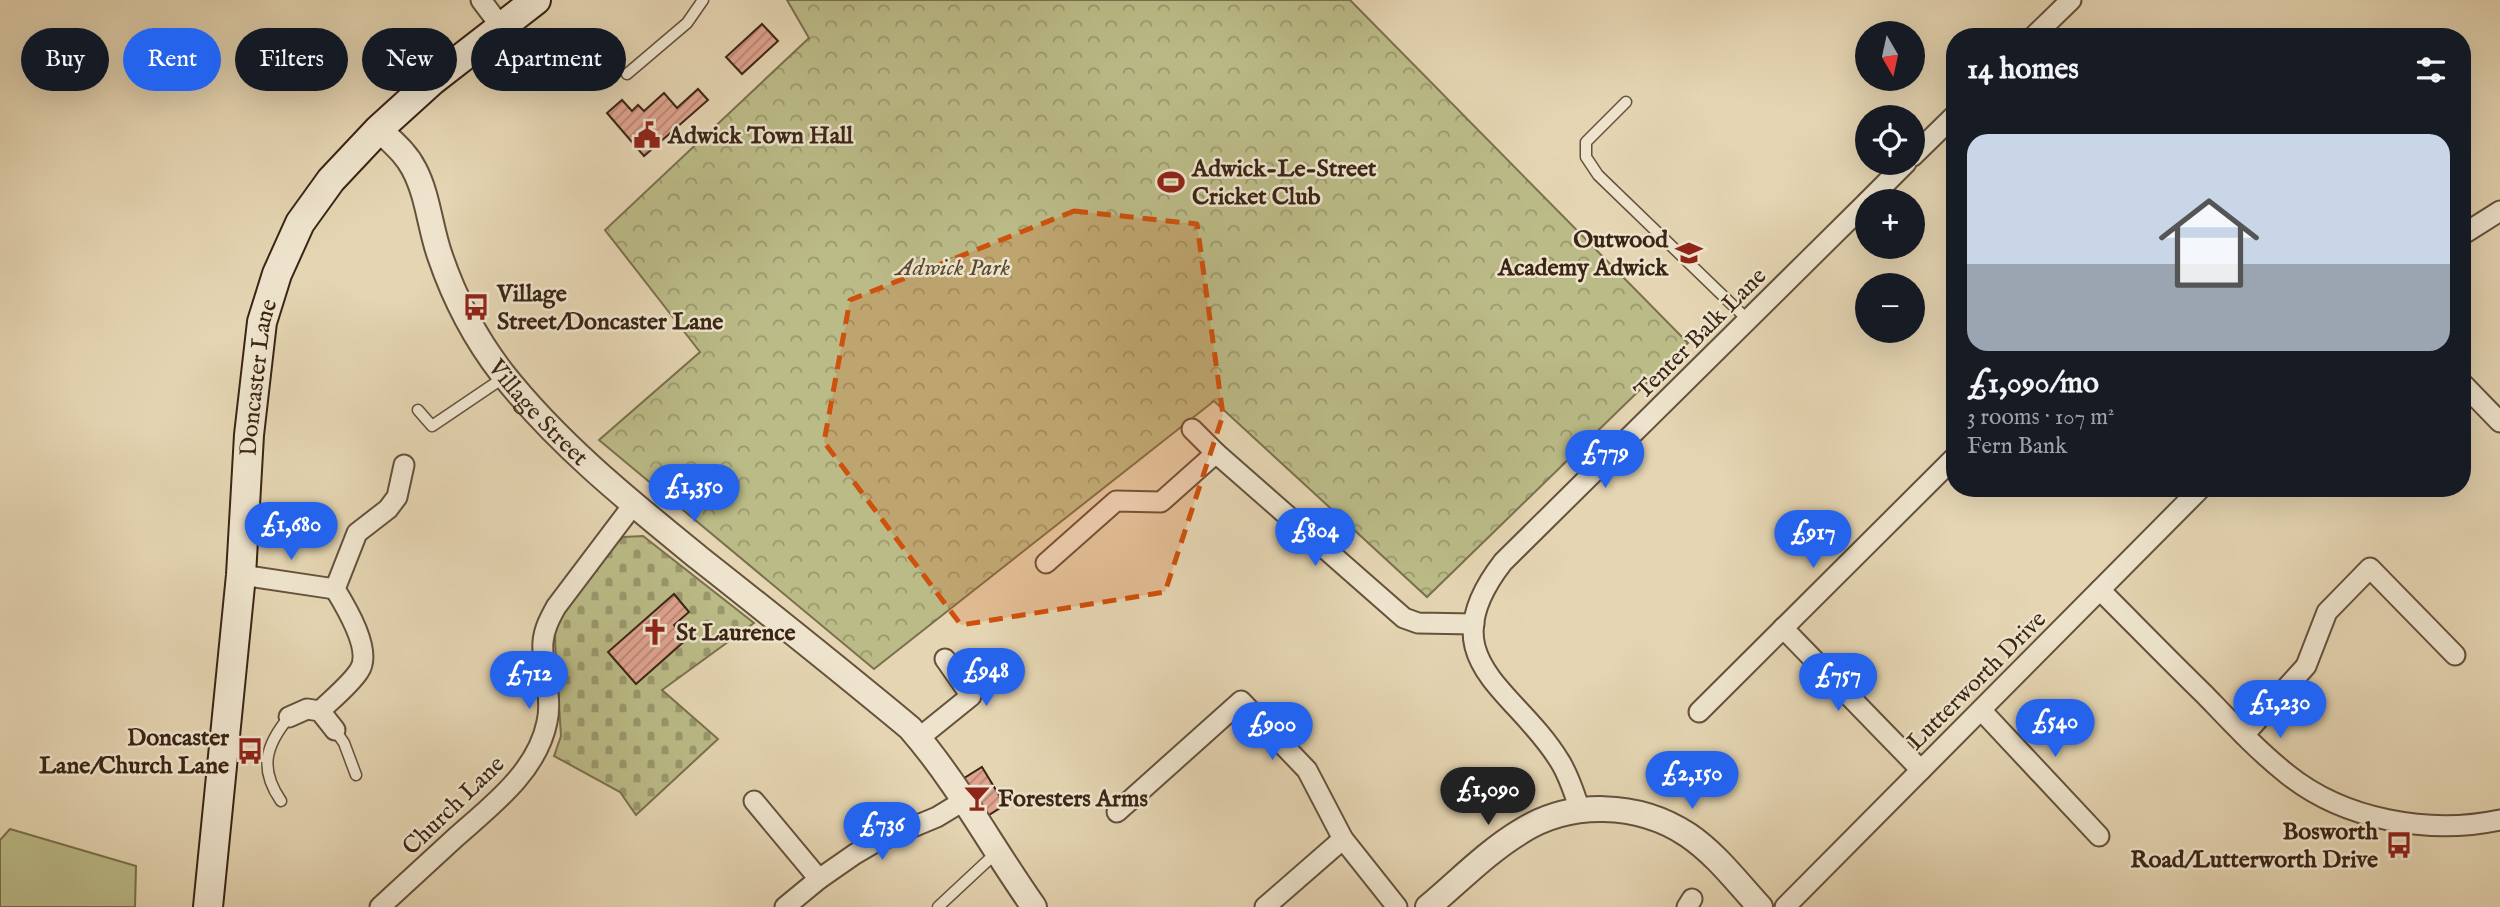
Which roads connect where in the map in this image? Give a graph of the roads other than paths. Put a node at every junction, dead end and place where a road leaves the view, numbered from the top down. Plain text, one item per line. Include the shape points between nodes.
1 (481, 0) edge
2 (536, 0) edge
3 (703, 0) edge
4 (2070, 0) edge
5 (502, 28) joint
6 (2043, 28) edge
7 (471, 51) edge
8 (627, 74) dead end
9 (1626, 102) dead end
10 (1946, 124) edge
11 (379, 129) junction
12 (1925, 144) edge
13 (1894, 175) edge
14 (1879, 189) edge
15 (2500, 211) edge
16 (1855, 213) edge
17 (2471, 229) edge
18 (1748, 320) junction
19 (505, 377) junction
20 (2471, 392) edge
21 (418, 410) dead end
22 (2500, 422) edge
23 (1192, 429) dead end
24 (1216, 453) junction
25 (404, 465) dead end
26 (1946, 466) edge
27 (2193, 497) edge
28 (634, 505) junction
29 (1046, 562) dead end
30 (241, 575) junction
31 (335, 589) junction
32 (2100, 590) junction
33 (1474, 624) junction
34 (1783, 628) junction
35 (2455, 655) dead end
36 (944, 659) dead end
37 (1981, 710) junction
38 (320, 711) junction
39 (1699, 712) dead end
40 (289, 718) joint
41 (335, 730) joint
42 (2244, 734) junction
43 (919, 738) junction
44 (1922, 770) junction
45 (356, 775) dead end
46 (965, 800) junction
47 (281, 801) dead end
48 (754, 801) dead end
49 (1580, 810) junction
50 (1117, 812) dead end
51 (2500, 820) edge
52 (2099, 836) dead end
53 (1343, 839) junction
54 (997, 852) junction
55 (819, 879) junction
56 (208, 907) edge
57 (380, 907) edge
58 (785, 907) edge
59 (939, 907) edge
60 (1034, 907) edge
61 (1265, 907) edge
62 (1397, 907) edge
63 (1428, 907) edge
64 (1760, 907) edge
65 (1785, 907) edge

1 - 5 street
2 - 5 main road, Doncaster Lane
3 - 8 lane via 687,23
4 - 6 street
7 - 11 main road, Doncaster Lane
9 - 18 lane via 1586,142 1586,157 1598,175
10 - 12 street
11 - 19 street, Village Street via 415,170 451,286
11 - 30 main road, Doncaster Lane via 331,180 300,223 262,321 249,435
13 - 14 street, Tenter Balk Lane
15 - 17 street
16 - 18 street, Tenter Balk Lane
18 - 33 street, Tenter Balk Lane via 1503,562 1485,585
19 - 21 lane via 432,426
19 - 28 street, Village Street via 564,443
20 - 22 street
23 - 24 street
24 - 29 street via 1161,502 1116,501
24 - 33 street via 1404,618 1418,623
25 - 31 street via 397,497 357,533
26 - 34 street
27 - 32 street, Lutterworth Drive
28 - 43 street, Village Street
28 - 57 street, Church Lane via 547,624 543,660 549,707 541,743 531,762 502,796
30 - 31 street
30 - 56 main road, Doncaster Lane
31 - 38 street via 357,631 364,660 360,670
32 - 37 street, Lutterworth Drive
32 - 42 street
33 - 49 street, Tenter Balk Lane via 1482,666 1559,760
34 - 39 street
34 - 44 street
35 - 42 street via 2370,568 2327,612 2306,666
36 - 43 street via 971,696
37 - 44 street, Lutterworth Drive
37 - 52 street
38 - 40 street via 307,709
38 - 41 street
40 - 47 lane via 273,740 267,763 268,777
41 - 45 lane
42 - 51 street via 2288,775 2356,811 2433,826
43 - 46 street, Village Street
44 - 65 street, Lutterworth Drive
46 - 54 street, Village Street
46 - 55 street via 872,844
48 - 55 street
49 - 63 street via 1520,831
49 - 64 street via 1636,812 1688,835
50 - 53 street via 1241,701 1307,770
53 - 61 street
53 - 62 street
54 - 59 lane
54 - 60 street, Village Street
55 - 58 street

